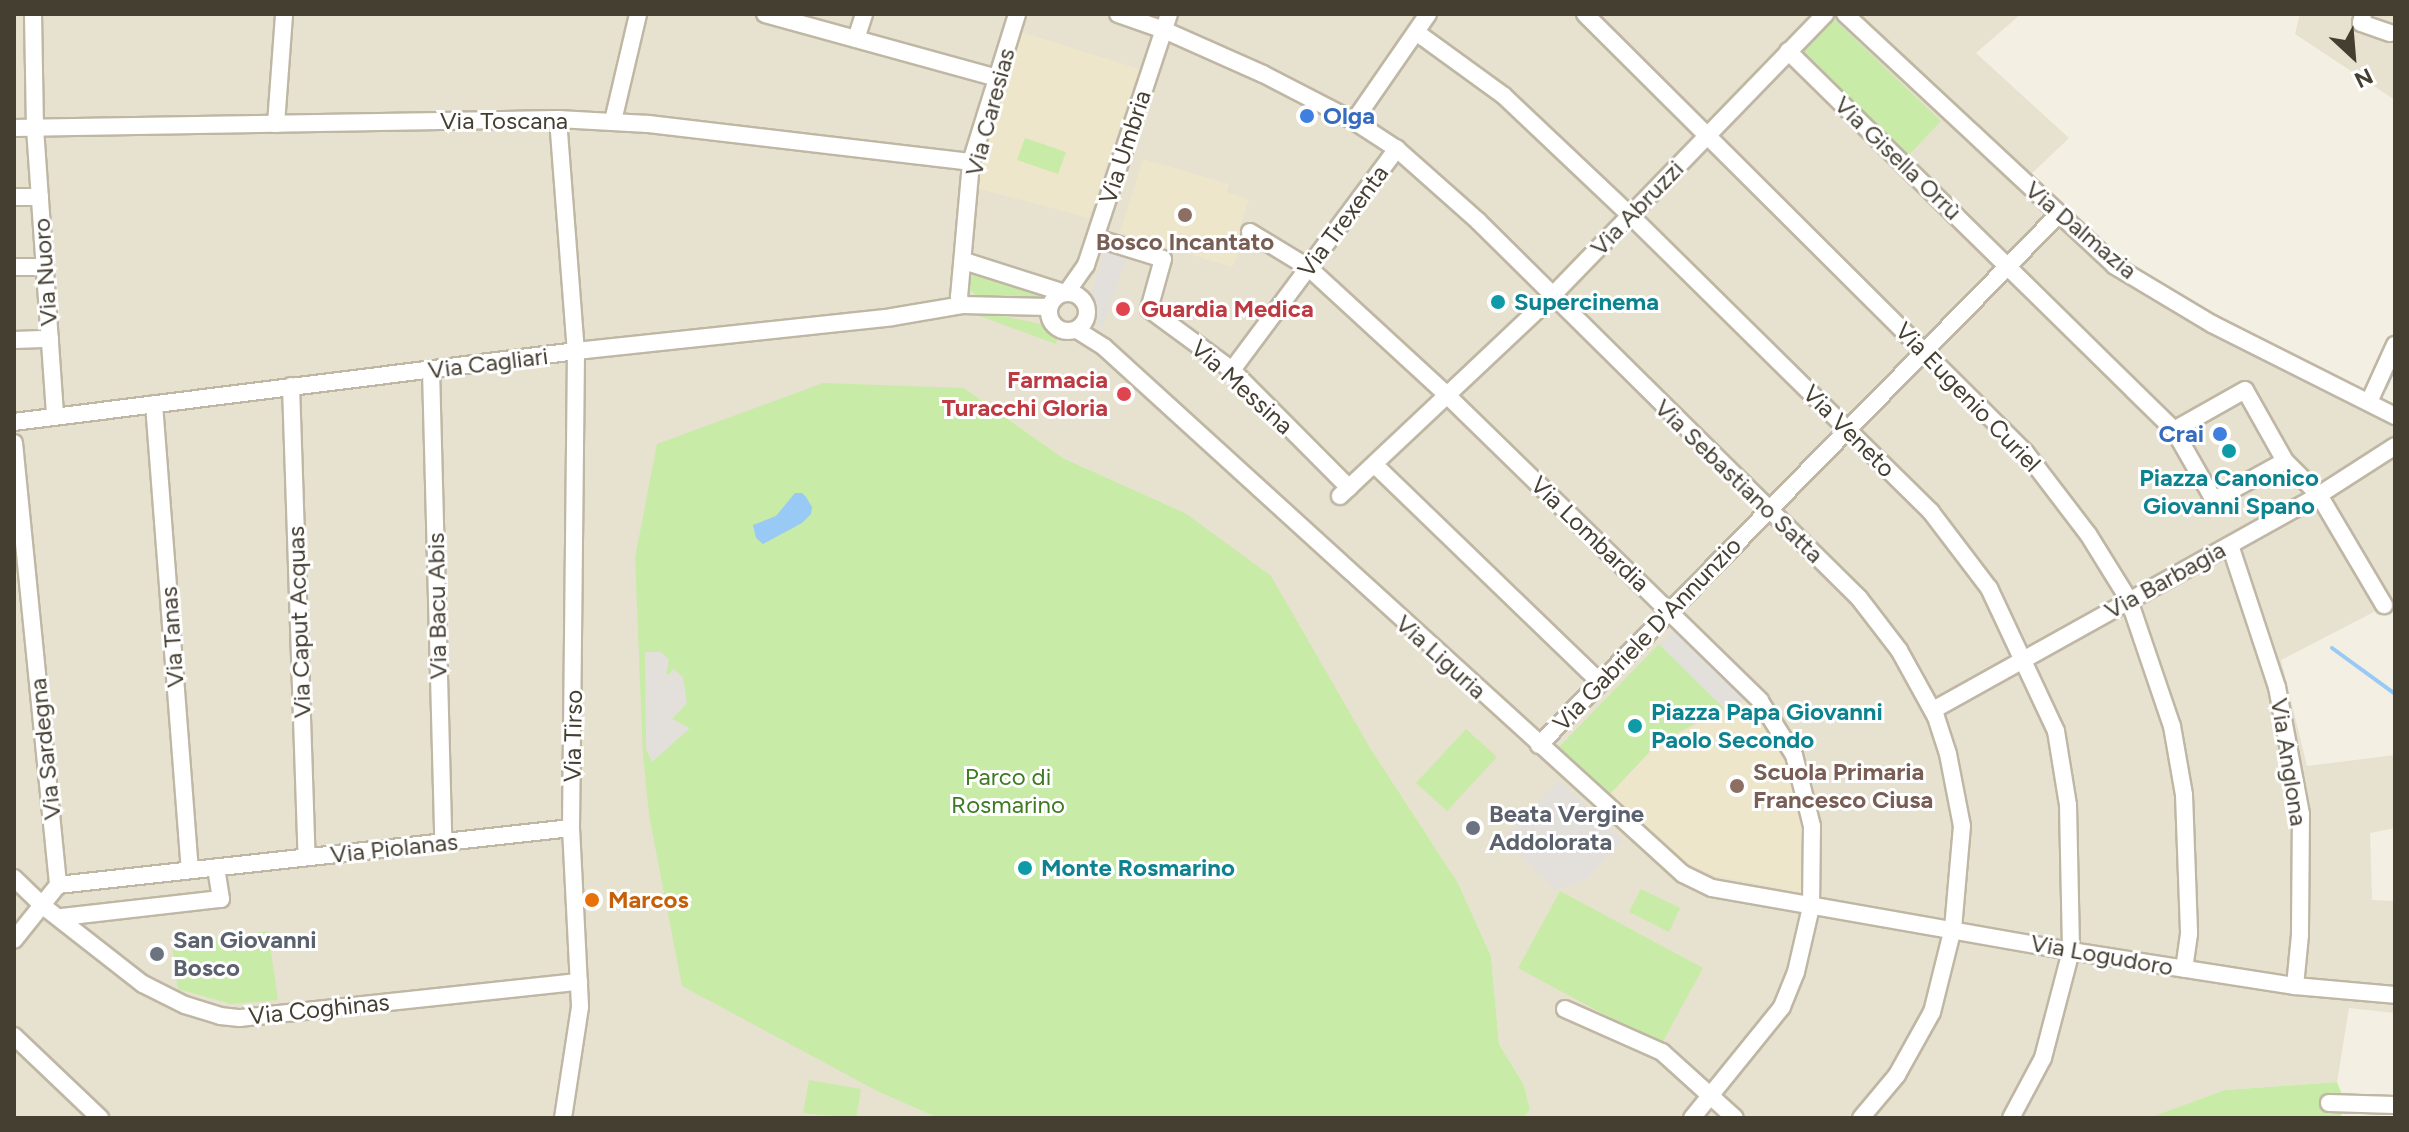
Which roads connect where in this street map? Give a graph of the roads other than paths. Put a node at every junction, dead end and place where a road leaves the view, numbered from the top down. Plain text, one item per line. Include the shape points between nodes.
1 (33, 14) edge
2 (284, 14) edge
3 (638, 14) edge
4 (765, 14) edge
5 (864, 14) edge
6 (1017, 14) edge
7 (1118, 14) edge
8 (1428, 14) edge
9 (1585, 14) edge
10 (1825, 14) edge
11 (1845, 14) edge
12 (2363, 14) edge
13 (1166, 22) edge
14 (1416, 32) junction
15 (2390, 33) dead end
16 (856, 39) junction
17 (1788, 51) junction
18 (997, 78) junction
19 (558, 119) junction
20 (613, 121) junction
21 (1354, 121) junction
22 (276, 124) junction
23 (14, 128) edge
24 (35, 128) junction
25 (1708, 135) junction
26 (1397, 149) junction
27 (971, 162) junction
28 (14, 197) edge
29 (40, 197) junction
30 (2059, 214) junction
31 (1630, 215) junction
32 (1250, 232) dead end
33 (1096, 238) junction
34 (964, 261) junction
35 (1086, 265) junction
36 (2008, 266) junction
37 (14, 267) edge
38 (44, 267) junction
39 (1309, 268) junction
40 (1066, 293) junction
41 (1551, 297) junction
42 (962, 305) junction
43 (1050, 315) junction
44 (1083, 318) junction
45 (50, 339) junction
46 (14, 340) edge
47 (2395, 345) edge
48 (576, 351) junction
49 (1925, 351) junction
50 (431, 370) junction
51 (1232, 370) junction
52 (291, 386) junction
53 (1448, 396) junction
54 (2369, 402) junction
55 (154, 404) junction
56 (55, 416) junction
57 (2395, 416) edge
58 (14, 422) edge
59 (1847, 430) junction
60 (2174, 430) junction
61 (14, 443) edge
62 (2395, 446) edge
63 (2285, 461) junction
64 (1376, 466) junction
65 (1344, 492) joint
66 (2319, 495) junction
67 (1769, 510) junction
68 (2230, 545) junction
69 (2129, 600) junction
70 (2384, 605) dead end
71 (1669, 612) junction
72 (2025, 659) junction
73 (1600, 682) junction
74 (1933, 710) junction
75 (1539, 745) junction
76 (571, 828) junction
77 (443, 842) junction
78 (307, 857) junction
79 (216, 867) junction
80 (190, 870) junction
81 (14, 878) edge
82 (58, 885) junction
83 (43, 906) junction
84 (1811, 907) junction
85 (62, 917) junction
86 (1953, 928) junction
87 (14, 940) edge
88 (2071, 951) junction
89 (2184, 969) junction
90 (579, 982) junction
91 (2295, 986) junction
92 (2395, 995) edge
93 (1565, 1009) dead end
94 (14, 1036) edge
95 (1711, 1097) junction
96 (2329, 1103) dead end
97 (2395, 1105) edge
98 (100, 1118) edge
99 (563, 1118) edge
100 (1692, 1118) edge
101 (1735, 1118) edge
102 (1861, 1118) edge
103 (2011, 1118) edge

1 - 24 street, Via Nuoro
2 - 22 street
3 - 20 street
4 - 16 street
5 - 16 street
6 - 18 street, Via Caresias
7 - 13 street, Via Sebastiano Satta
8 - 14 street
9 - 25 street, Via Eugenio Curiel
10 - 17 street, Via Abruzzi
11 - 30 street, Via Dalmazia
12 - 15 street via 2361,23
13 - 21 street, Via Sebastiano Satta
13 - 33 street, Via Umbria
14 - 21 street
14 - 31 street, Via Veneto via 1504,96
16 - 18 street
17 - 25 street, Via Abruzzi
17 - 36 street, Via Gisella Orrù
18 - 27 street, Via Caresias
19 - 20 street, Via Toscana
19 - 22 street, Via Toscana
19 - 48 street, Via Tirso
20 - 27 street, Via Toscana
21 - 26 street, Via Sebastiano Satta
22 - 24 street, Via Toscana
23 - 24 street
24 - 29 street, Via Nuoro
25 - 31 street, Via Abruzzi
25 - 49 street, Via Eugenio Curiel
26 - 39 street, Via Trexenta
26 - 41 street, Via Sebastiano Satta via 1478,221
27 - 34 street, Via Caresias
28 - 29 street
29 - 38 street, Via Nuoro
30 - 36 street, Via Gabriele D'Annunzio
30 - 54 street, Via Dalmazia via 2127,273 2212,324
31 - 41 street, Via Abruzzi
31 - 59 street, Via Veneto
32 - 39 street, Via Lombardia
33 - 35 street, Via Umbria
33 - 51 street, Via Messina via 1163,259 1149,309
34 - 40 street
34 - 42 street, Via Caresias
35 - 40 street, Via Umbria
35 - 44 street, Via Umbria
36 - 49 street, Via Gabriele D'Annunzio
36 - 60 street, Via Gisella Orrù
37 - 38 street
38 - 45 street, Via Nuoro
39 - 51 street, Via Trexenta
39 - 53 street, Via Lombardia
40 - 43 street via 1057,296
40 - 44 street via 1080,296
41 - 53 street, Via Abruzzi
41 - 67 street, Via Sebastiano Satta
42 - 43 street, Via Cagliari
42 - 48 street, Via Cagliari
43 - 44 street via 1063,331
44 - 75 street, Via Liguria via 1104,347
45 - 46 street
45 - 56 street, Via Nuoro
47 - 54 street
48 - 50 street, Via Cagliari
48 - 76 street, Via Tirso
49 - 59 street, Via Gabriele D'Annunzio
49 - 69 street, Via Eugenio Curiel via 2026,453 2088,534
50 - 52 street, Via Cagliari
50 - 77 street, Via Bacu Abis
51 - 65 street, Via Messina
52 - 55 street, Via Cagliari
52 - 78 street, Via Caput Acquas
53 - 64 street, Via Abruzzi
53 - 71 street, Via Lombardia
54 - 57 street, Via Dalmazia
55 - 56 street, Via Cagliari
55 - 80 street, Via Tanas
56 - 58 street, Via Cagliari
59 - 67 street, Via Gabriele D'Annunzio
59 - 72 street, Via Veneto via 1931,512 1989,588
60 - 63 street via 2214,500
60 - 63 street via 2245,390
61 - 82 street, Via Sardegna
62 - 66 street, Via Barbagia
63 - 66 street
64 - 65 street, Via Abruzzi
64 - 73 street
66 - 68 street, Via Barbagia
66 - 70 street
67 - 71 street, Via Gabriele D'Annunzio
67 - 74 street, Via Sebastiano Satta via 1859,598 1899,650
68 - 69 street, Via Barbagia
68 - 91 street, Via Anglona via 2277,687 2301,814
69 - 72 street, Via Barbagia
69 - 89 street, Via Eugenio Curiel via 2172,726 2184,795 2189,934
71 - 73 street, Via Gabriele D'Annunzio
71 - 84 street, Via Lombardia via 1760,701 1794,755 1812,826
72 - 74 street, Via Barbagia
72 - 88 street, Via Veneto via 2056,731 2068,805
73 - 75 street, Via Gabriele D'Annunzio
74 - 86 street, Via Sebastiano Satta via 1962,826
75 - 84 street, Via Liguria via 1683,874 1712,888
76 - 77 street, Via Piolanas
76 - 90 street, Via Tirso
77 - 78 street, Via Piolanas
78 - 79 street, Via Piolanas
79 - 80 street, Via Piolanas
79 - 85 street via 221,899
80 - 82 street, Via Piolanas
81 - 83 street, Via Coghinas
82 - 83 street
83 - 85 street, Via Coghinas
83 - 87 street
84 - 86 street, Via Logudoro
84 - 95 street, Via Lombardia via 1782,1007
85 - 90 street, Via Coghinas via 143,984 220,1016
86 - 88 street, Via Logudoro
86 - 102 street, Via Sebastiano Satta via 1932,1012 1897,1075
88 - 89 street, Via Logudoro
88 - 103 street, Via Veneto via 2043,1058
89 - 91 street, Via Logudoro
90 - 99 street, Via Tirso
91 - 92 street, Via Logudoro
93 - 95 street via 1662,1052
94 - 98 street
95 - 100 street, Via Lombardia
95 - 101 street
96 - 97 street

